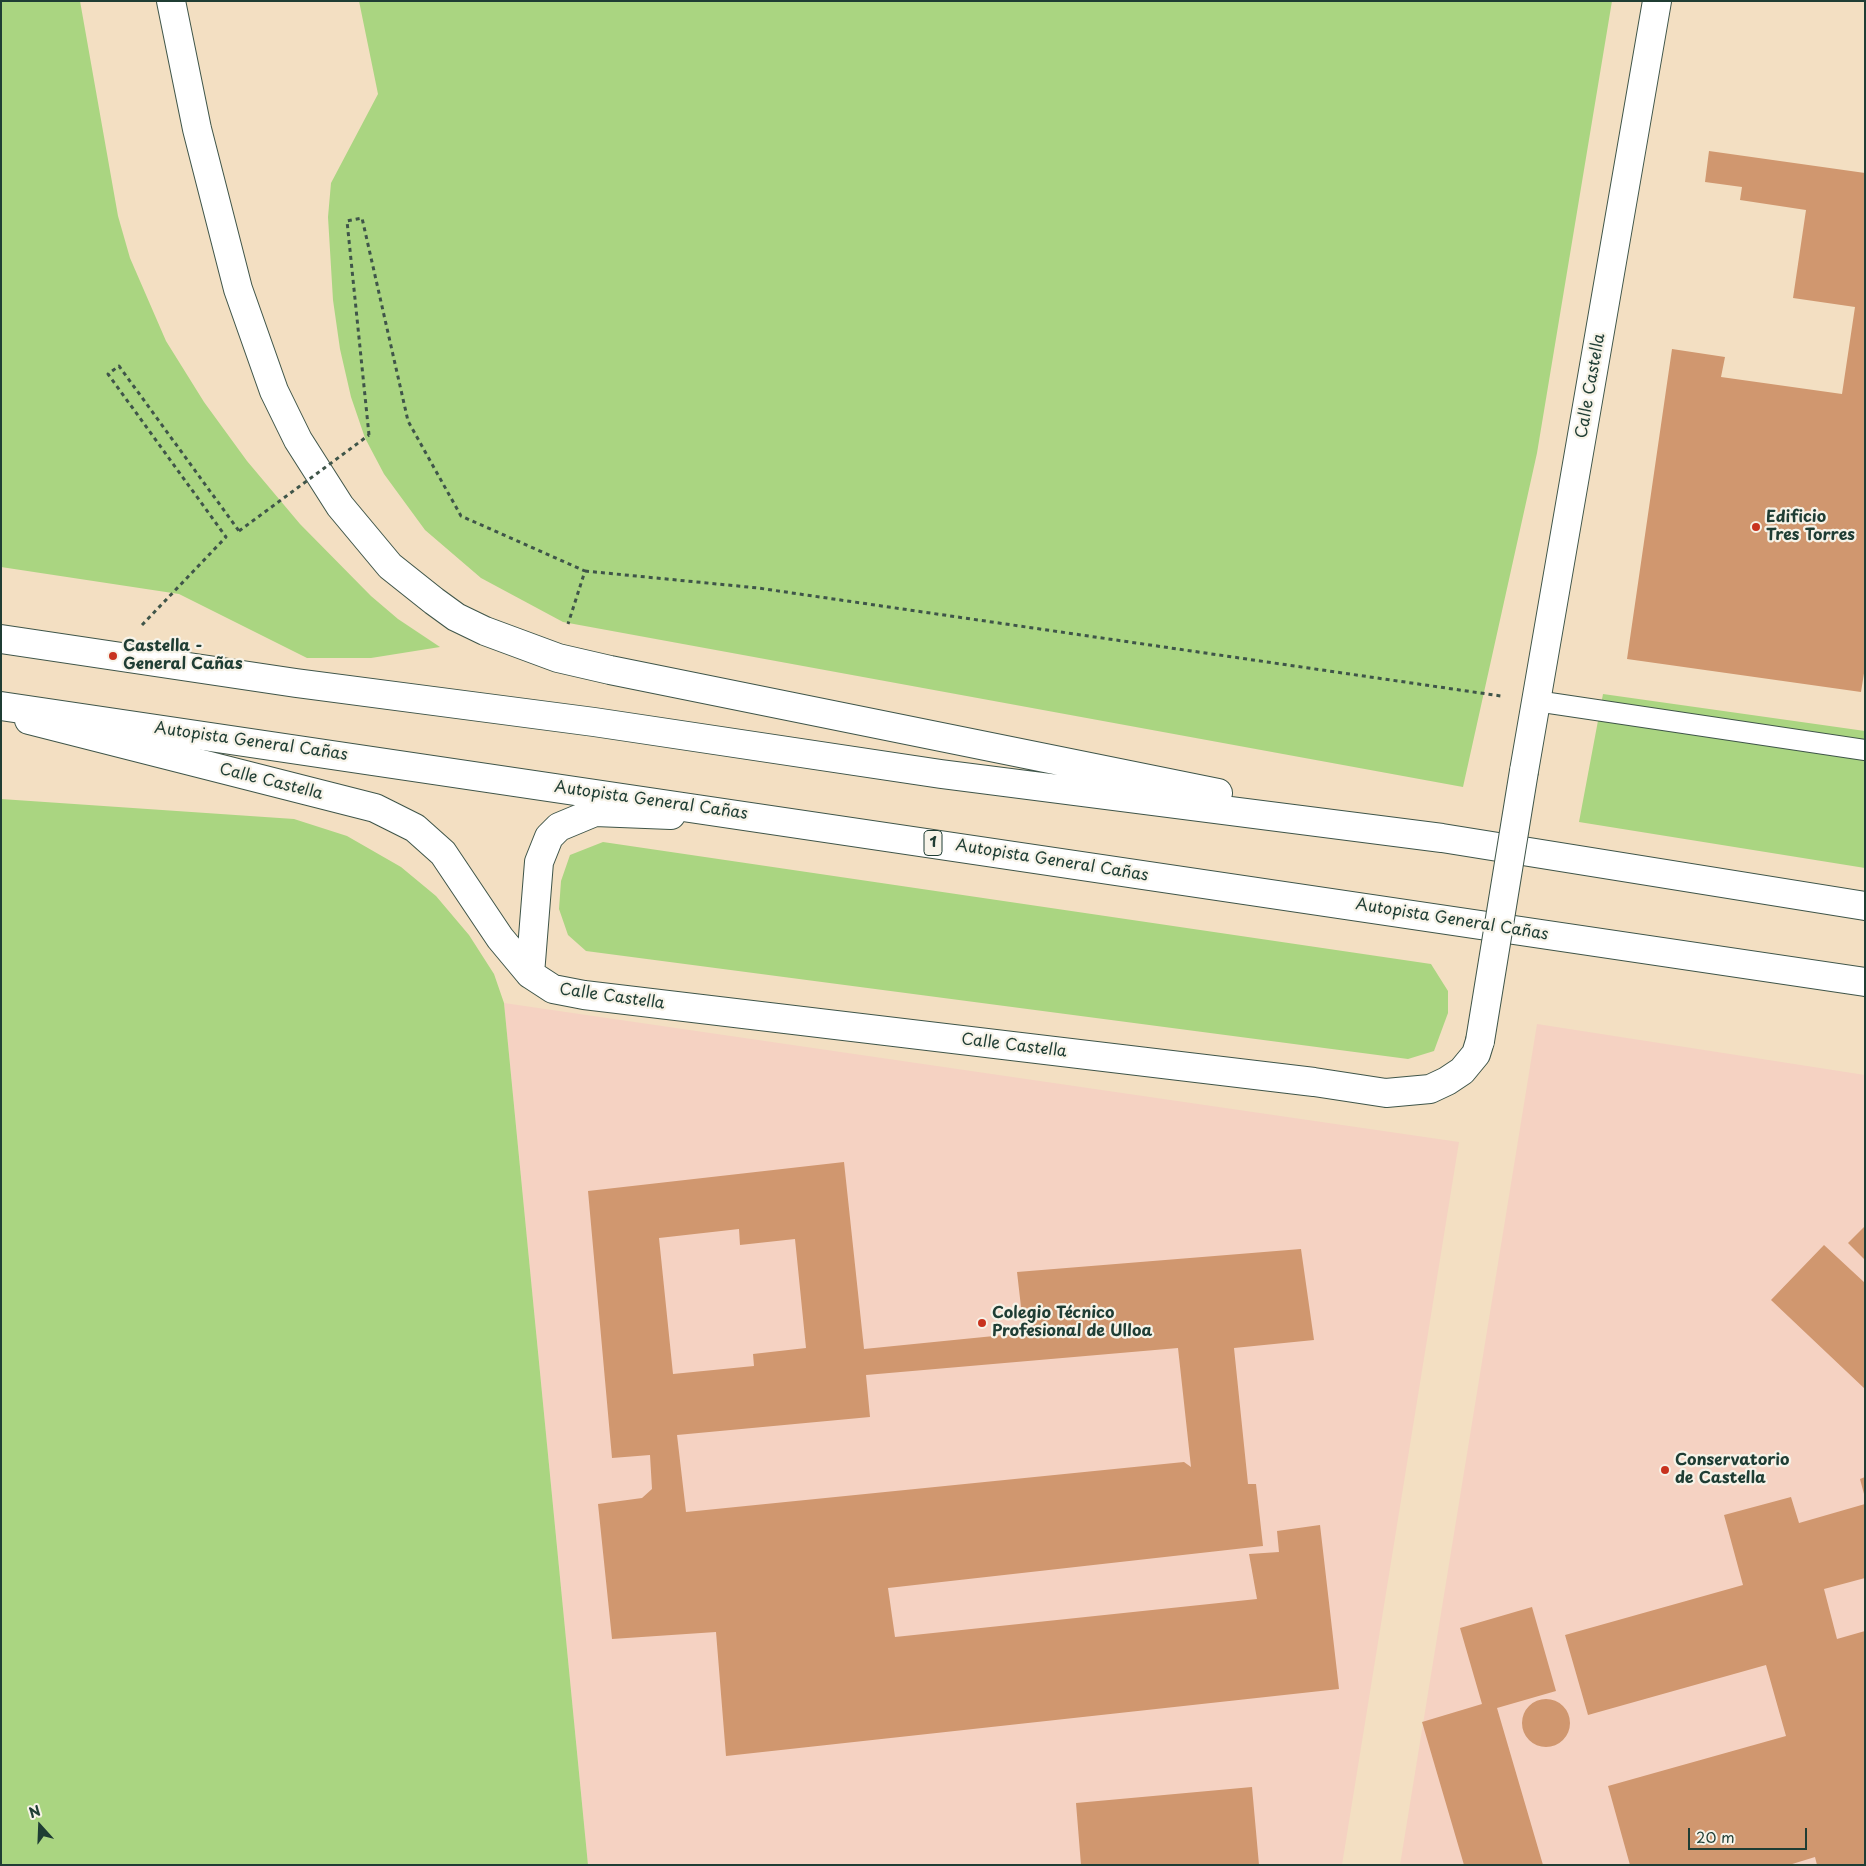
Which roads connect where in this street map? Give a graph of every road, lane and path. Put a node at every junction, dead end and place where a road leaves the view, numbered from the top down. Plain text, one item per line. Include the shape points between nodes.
1 (171, 1) edge
2 (1657, 1) edge
3 (585, 571) junction
4 (1, 639) edge
5 (113, 656) junction
6 (558, 658) junction
7 (1536, 701) junction
8 (1, 706) edge
9 (1, 713) edge
10 (1865, 750) edge
11 (766, 818) junction
12 (1442, 838) junction
13 (1865, 906) edge
14 (530, 974) junction
15 (1865, 982) edge

1 - 6 main road via 197,129 238,288 274,391 298,440 340,506 390,566 456,617
2 - 7 main road, Calle Castella
3 - 5 path, bridge via 461,516 408,421 362,218 347,221 369,435 239,531 119,366 108,374 226,538
3 - 6 path
3 - 7 path via 758,588
4 - 5 main road
5 - 12 main road via 603,723 941,774
6 - 12 main road
7 - 10 lane
7 - 14 main road, Calle Castella, bridge via 1480,1041 1476,1054 1462,1071 1430,1088 1386,1093 584,995 553,989
8 - 11 main road, Autopista General Cañas / 1
9 - 14 main road, Calle Castella via 383,812 414,828 443,853 500,938
11 - 14 main road via 595,812 559,827 549,837 539,862
11 - 15 main road, Autopista General Cañas / 1
12 - 13 main road

